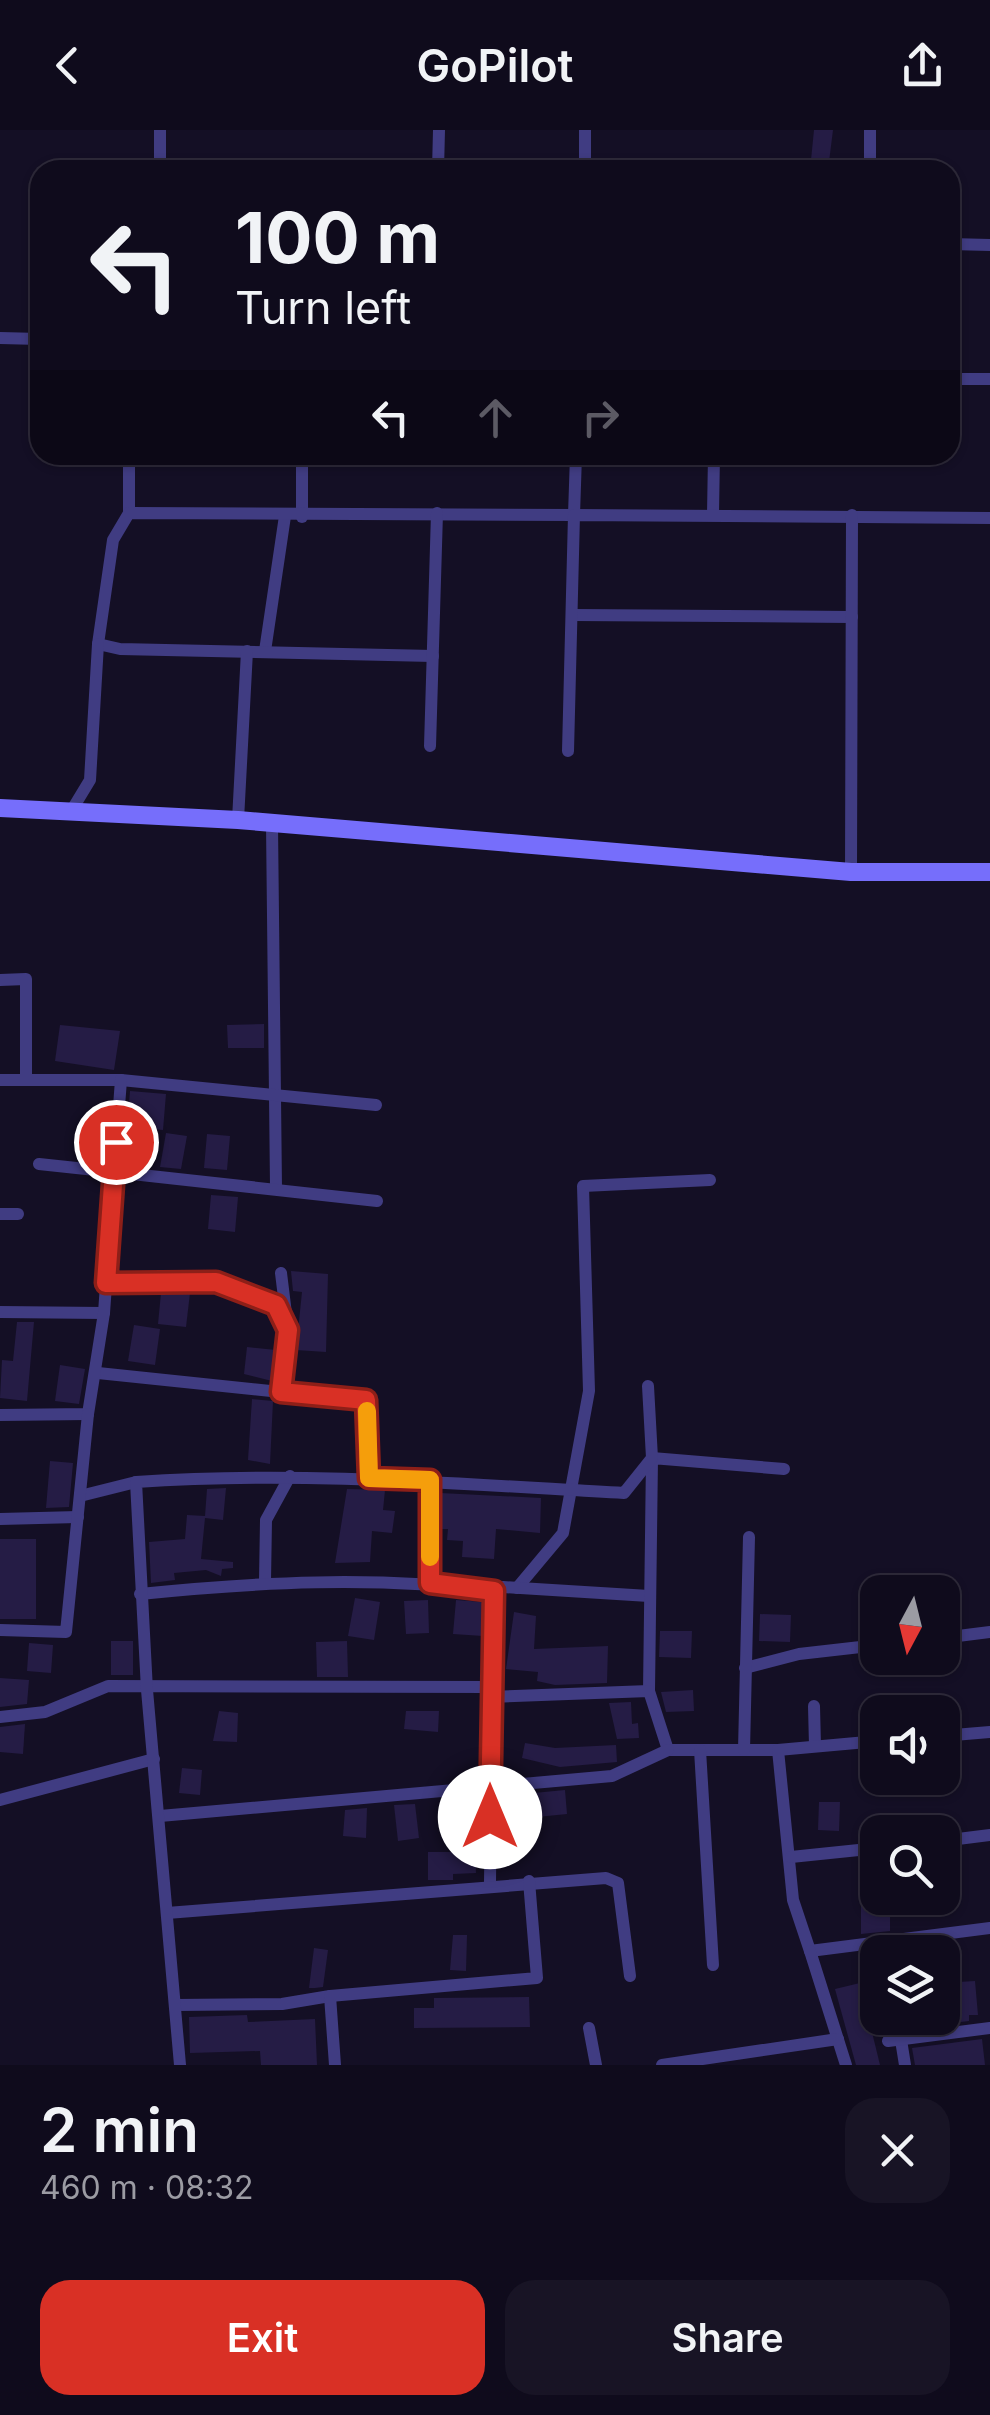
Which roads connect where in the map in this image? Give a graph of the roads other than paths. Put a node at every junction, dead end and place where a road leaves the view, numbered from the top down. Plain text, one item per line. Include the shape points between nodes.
1 (160, 130) edge
2 (439, 130) edge
3 (585, 130) edge
4 (870, 130) edge
5 (160, 160) edge
6 (438, 160) edge
7 (584, 160) edge
8 (870, 160) edge
9 (960, 244) edge
10 (990, 244) edge
11 (0, 338) edge
12 (30, 340) edge
13 (960, 380) edge
14 (990, 380) edge
15 (129, 465) edge
16 (302, 465) edge
17 (576, 465) edge
18 (714, 465) edge
19 (437, 513) junction
20 (129, 514) junction
21 (713, 514) junction
22 (574, 515) junction
23 (852, 515) junction
24 (285, 516) junction
25 (302, 517) junction
26 (990, 518) edge
27 (573, 615) junction
28 (852, 617) junction
29 (98, 644) junction
30 (246, 651) junction
31 (265, 652) junction
32 (432, 656) junction
33 (430, 746) dead end
34 (568, 751) dead end
35 (0, 808) edge
36 (70, 814) junction
37 (238, 820) junction
38 (272, 824) junction
39 (850, 872) junction
40 (990, 872) edge
41 (0, 980) edge
42 (0, 1080) edge
43 (26, 1080) junction
44 (121, 1080) junction
45 (272, 1094) junction
46 (376, 1105) dead end
47 (39, 1164) dead end
48 (114, 1172) junction
49 (710, 1180) dead end
50 (276, 1186) junction
51 (377, 1201) dead end
52 (0, 1214) edge
53 (18, 1214) dead end
54 (280, 1273) dead end
55 (106, 1283) junction
56 (0, 1312) edge
57 (104, 1313) junction
58 (288, 1330) junction
59 (98, 1373) junction
60 (648, 1386) dead end
61 (281, 1392) junction
62 (88, 1414) junction
63 (0, 1415) edge
64 (652, 1458) junction
65 (784, 1470) dead end
66 (290, 1476) junction
67 (369, 1478) junction
68 (430, 1480) junction
69 (136, 1482) junction
70 (571, 1490) junction
71 (80, 1496) junction
72 (78, 1517) junction
73 (0, 1519) edge
74 (749, 1537) dead end
75 (265, 1581) junction
76 (430, 1583) junction
77 (517, 1588) junction
78 (494, 1591) junction
79 (140, 1594) junction
80 (649, 1596) junction
81 (0, 1630) edge
82 (990, 1632) edge
83 (960, 1636) edge
84 (860, 1647) edge
85 (746, 1668) junction
86 (147, 1690) junction
87 (648, 1691) junction
88 (490, 1692) junction
89 (814, 1706) dead end
90 (0, 1717) edge
91 (990, 1732) edge
92 (960, 1734) edge
93 (860, 1742) edge
94 (815, 1746) junction
95 (668, 1750) junction
96 (700, 1750) junction
97 (744, 1750) junction
98 (778, 1750) junction
99 (154, 1759) junction
100 (490, 1784) junction
101 (0, 1800) edge
102 (160, 1816) junction
103 (990, 1835) edge
104 (960, 1838) edge
105 (860, 1850) edge
106 (790, 1858) junction
107 (529, 1881) junction
108 (490, 1884) junction
109 (168, 1912) junction
110 (990, 1928) edge
111 (810, 1951) junction
112 (714, 1965) dead end
113 (630, 1976) dead end
114 (330, 1996) junction
115 (175, 2005) junction
116 (589, 2028) dead end
117 (990, 2028) edge
118 (838, 2040) junction
119 (180, 2065) edge
120 (335, 2065) edge
121 (596, 2065) edge
122 (662, 2065) edge
123 (846, 2065) edge
124 (905, 2065) edge

1 - 5 street
2 - 6 street
3 - 7 street
4 - 8 street
9 - 10 street
11 - 12 street
13 - 14 street
15 - 20 street
16 - 25 street
17 - 22 street
18 - 21 street
19 - 22 street
19 - 25 street
19 - 32 street
20 - 24 street
20 - 29 street via 113,540
21 - 22 street
21 - 23 street
22 - 27 street
23 - 26 street
23 - 28 street
24 - 25 street
24 - 31 street
27 - 28 street
27 - 34 street
28 - 39 street
29 - 30 street
29 - 36 street via 90,780
30 - 31 street
30 - 37 street
31 - 32 street
32 - 33 street
35 - 36 street
36 - 37 street
37 - 38 street
38 - 39 street
38 - 45 street
39 - 40 street
41 - 43 street via 26,979
42 - 43 street
43 - 44 street
44 - 45 street
44 - 48 street
45 - 46 street
45 - 50 street
47 - 48 street
48 - 50 street
48 - 55 street
49 - 70 street via 583,1186 589,1391
50 - 51 street
52 - 53 street
54 - 58 street
55 - 57 street
55 - 58 street via 216,1282 276,1305
56 - 57 street
57 - 59 street
58 - 61 street
59 - 61 street
59 - 62 street
60 - 64 street
61 - 67 street via 366,1400
62 - 63 street
62 - 71 street
64 - 65 street
64 - 70 street via 624,1493
64 - 80 street
66 - 67 street
66 - 69 street
66 - 75 street via 266,1520
67 - 68 street
68 - 70 street
68 - 76 street
69 - 71 street
69 - 79 street
70 - 77 street via 563,1534
71 - 72 street
72 - 73 street
72 - 81 street via 66,1632
74 - 85 street
75 - 76 street
75 - 79 street
76 - 78 street
77 - 78 street
77 - 80 street
78 - 88 street
79 - 86 street
80 - 87 street
82 - 83 street
84 - 85 street
85 - 97 street
86 - 88 street
86 - 90 street via 108,1686 46,1712
86 - 99 street
87 - 88 street
87 - 95 street
88 - 100 street
89 - 94 street
91 - 92 street
93 - 94 street
94 - 98 street
95 - 96 street
95 - 100 street via 612,1776
96 - 97 street
96 - 112 street
97 - 98 street
98 - 106 street
99 - 101 street
99 - 102 street
100 - 102 street
100 - 108 street
102 - 109 street
103 - 104 street
105 - 106 street
106 - 111 street via 793,1900
107 - 108 street
107 - 113 street via 618,1883
107 - 114 street via 537,1978
108 - 109 street
109 - 115 street
110 - 111 street
111 - 118 street
114 - 115 street via 282,2004
114 - 120 street
115 - 119 street
116 - 121 street
117 - 124 street via 894,2040
118 - 122 street
118 - 123 street

